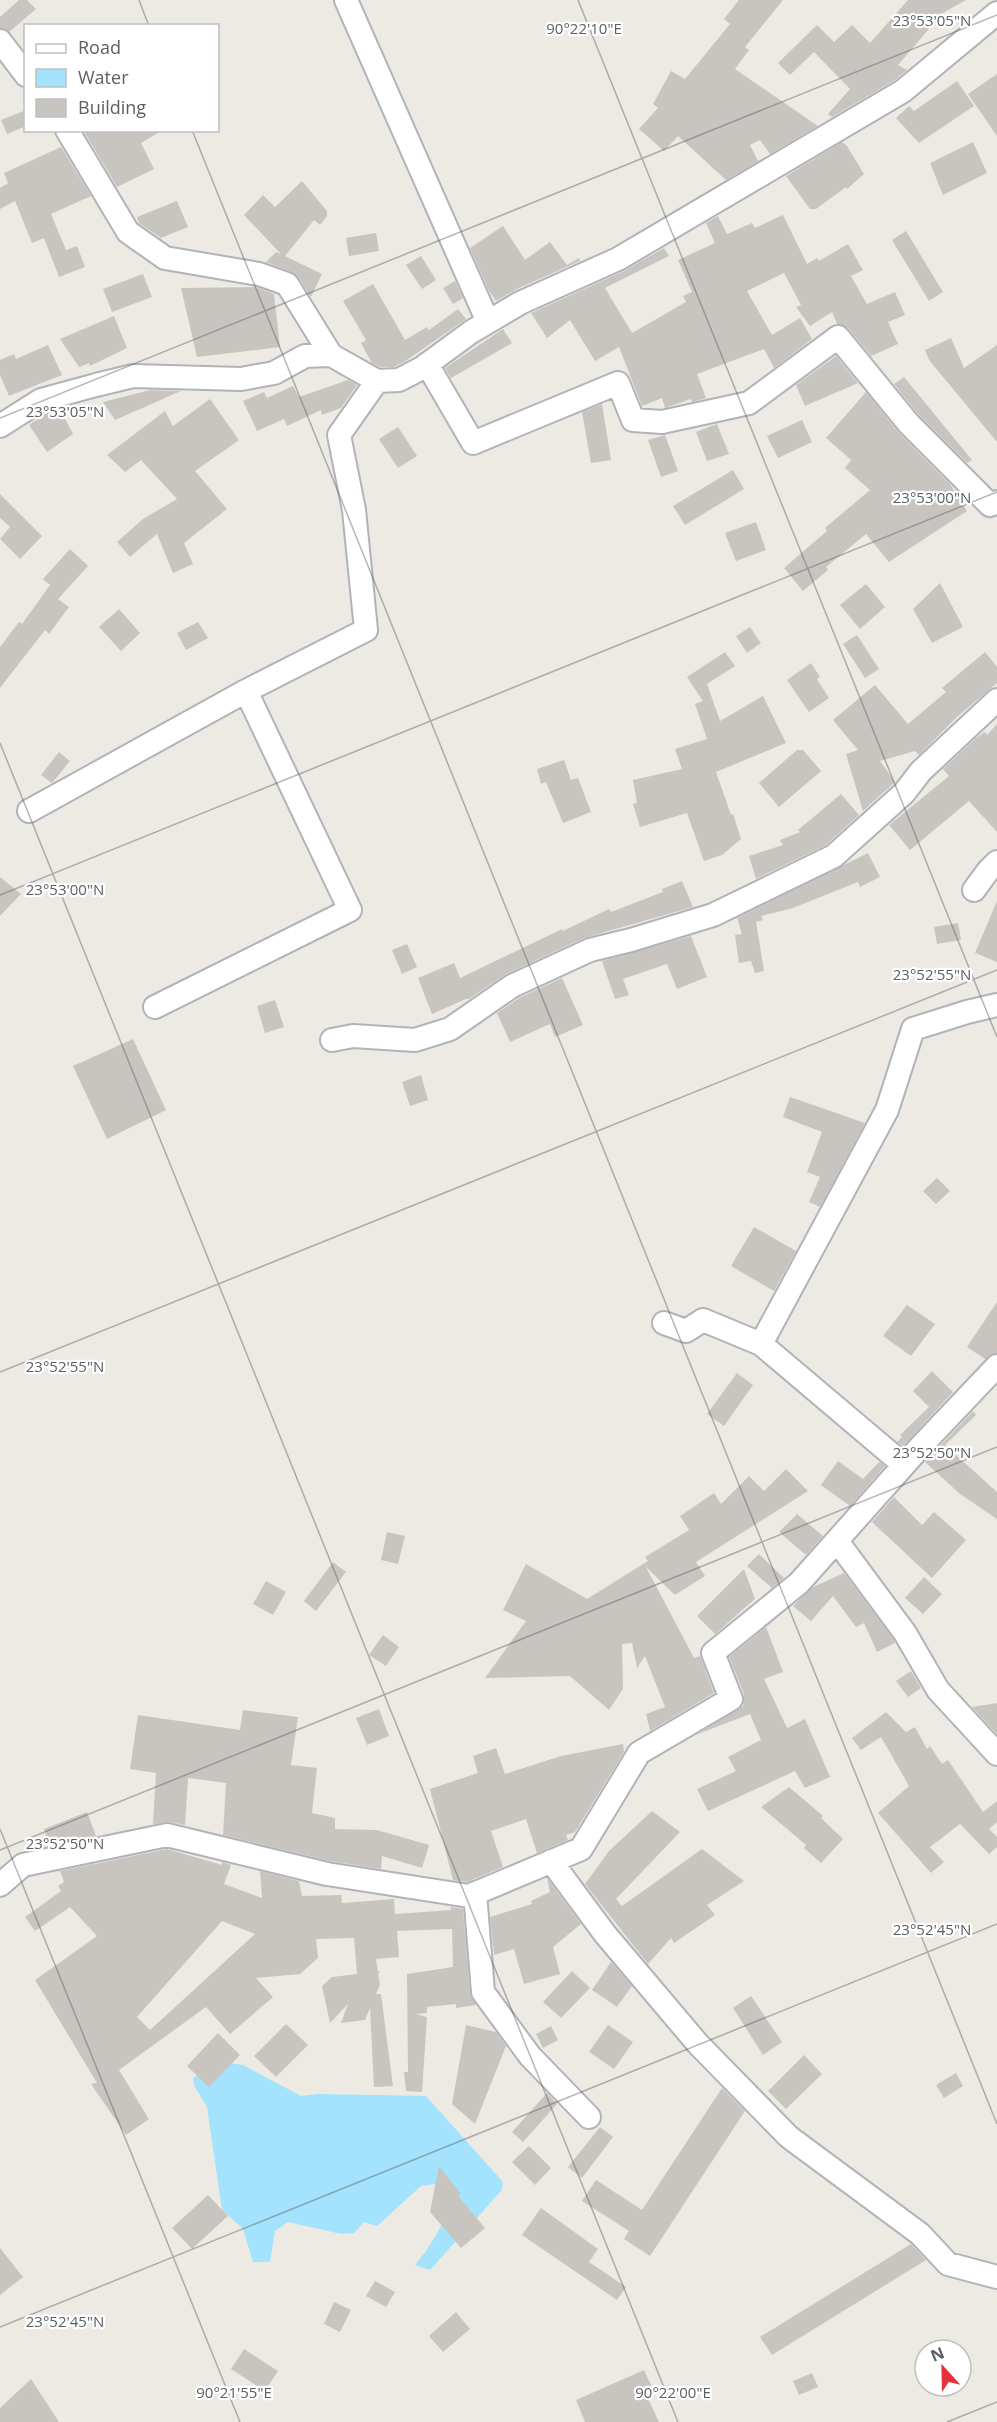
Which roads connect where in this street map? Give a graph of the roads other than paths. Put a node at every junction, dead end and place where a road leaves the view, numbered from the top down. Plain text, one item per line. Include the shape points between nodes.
1 (346, 0) edge
2 (997, 13) edge
3 (0, 41) edge
4 (24, 72) edge
5 (68, 132) edge
6 (488, 322) junction
7 (331, 355) junction
8 (427, 364) junction
9 (377, 381) junction
10 (0, 426) edge
11 (997, 502) edge
12 (246, 692) junction
13 (997, 700) edge
14 (29, 811) dead end
15 (997, 862) edge
16 (974, 890) dead end
17 (997, 1005) edge
18 (155, 1007) dead end
19 (332, 1040) dead end
20 (664, 1323) dead end
21 (761, 1344) junction
22 (997, 1366) edge
23 (904, 1465) junction
24 (837, 1540) junction
25 (997, 1754) edge
26 (551, 1861) junction
27 (0, 1885) edge
28 (476, 1893) junction
29 (589, 2117) dead end
30 (997, 2277) edge

1 - 6 street
2 - 6 street via 903,91 618,259 520,303
3 - 4 street
5 - 7 street via 128,232 165,258 259,274 287,284
6 - 8 street
7 - 9 street
7 - 10 street via 305,356 274,373 241,379 134,376 41,400
8 - 9 street via 399,380
8 - 11 street via 473,443 618,383 633,420 662,422 749,403 838,337 909,424 990,505
9 - 12 street via 339,435 354,510 366,630
12 - 14 street
12 - 18 street via 350,910
13 - 19 street via 834,856 712,915 590,950 512,986 450,1029 415,1040 353,1036
15 - 16 street
17 - 21 street via 913,1029 887,1110
20 - 21 street via 686,1331 704,1320
21 - 23 street
22 - 23 street
23 - 24 street
24 - 25 street via 905,1634 938,1690
24 - 26 street via 799,1583 713,1653 731,1699 639,1753 581,1849
26 - 28 street
26 - 30 street via 605,1934 698,2044 789,2137 920,2234 948,2264
27 - 28 street via 24,1865 167,1835 327,1875 470,1896
28 - 29 street via 483,1992 530,2056

